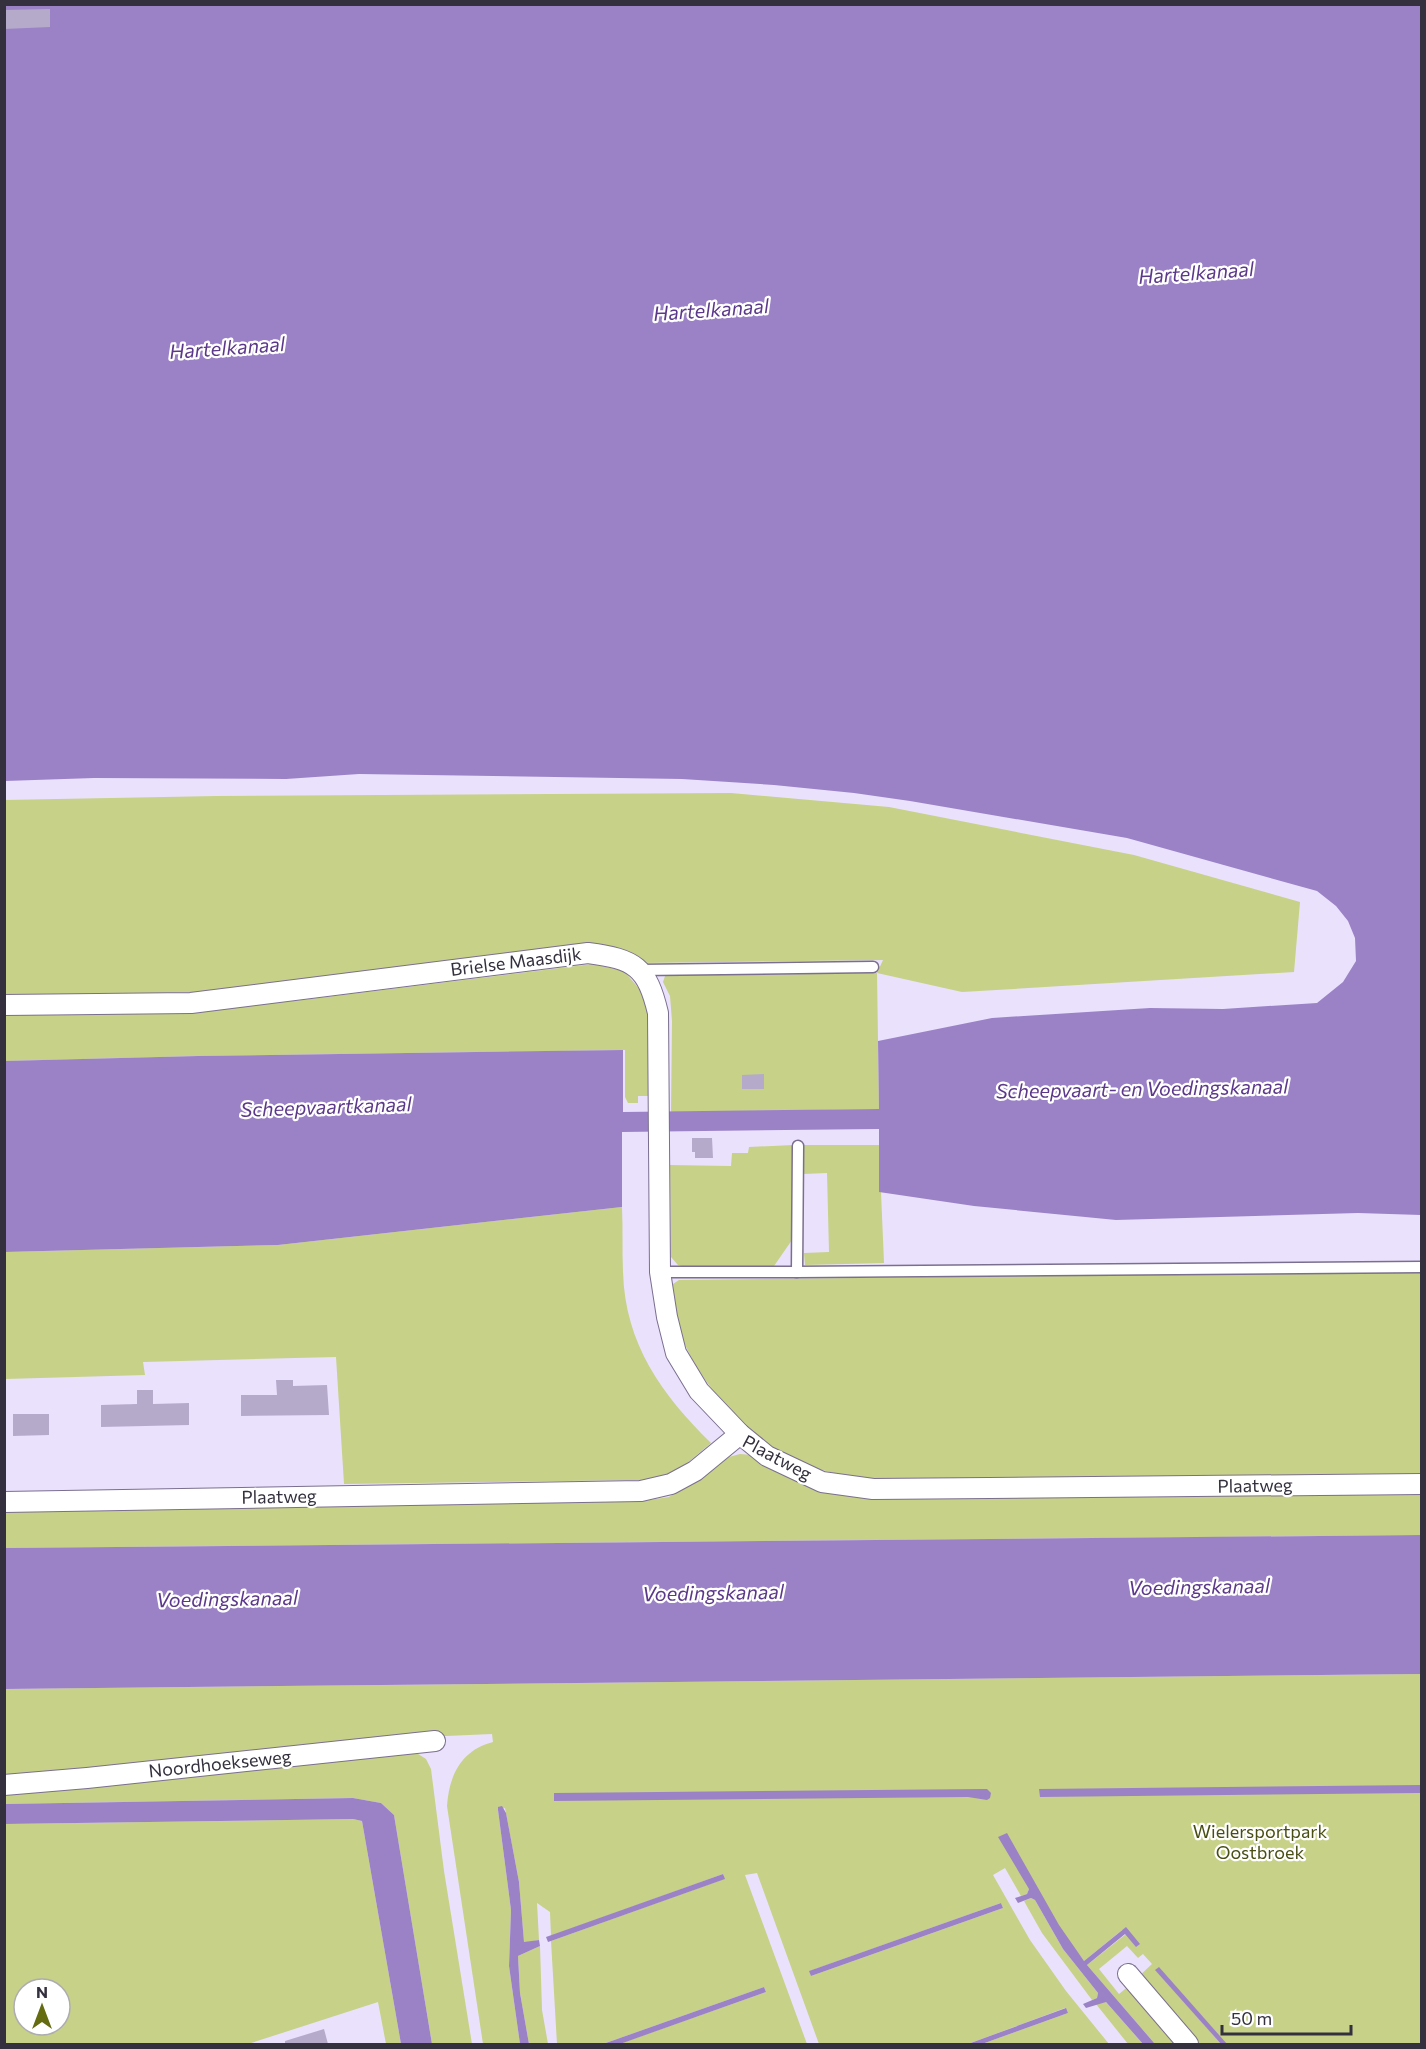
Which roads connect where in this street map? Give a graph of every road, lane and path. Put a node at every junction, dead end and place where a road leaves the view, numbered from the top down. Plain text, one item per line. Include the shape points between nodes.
1 (873, 967) dead end
2 (640, 969) junction
3 (4, 1005) edge
4 (798, 1146) dead end
5 (1422, 1268) edge
6 (660, 1272) junction
7 (797, 1272) junction
8 (740, 1434) junction
9 (1422, 1484) edge
10 (4, 1502) edge
11 (435, 1742) dead end
12 (4, 1785) edge
13 (1128, 1974) dead end
14 (1188, 2044) edge

1 - 2 lane
2 - 3 street, Brielse Maasdijk via 617,957 588,953 191,1003
2 - 6 street via 653,990 658,1013
4 - 7 lane
5 - 7 lane
6 - 7 lane
6 - 8 street via 676,1353 699,1391
8 - 9 street, Plaatweg via 767,1456 822,1482 873,1490
8 - 10 street, Plaatweg via 695,1471 670,1484 641,1491
11 - 12 street, Noordhoekseweg
13 - 14 street

